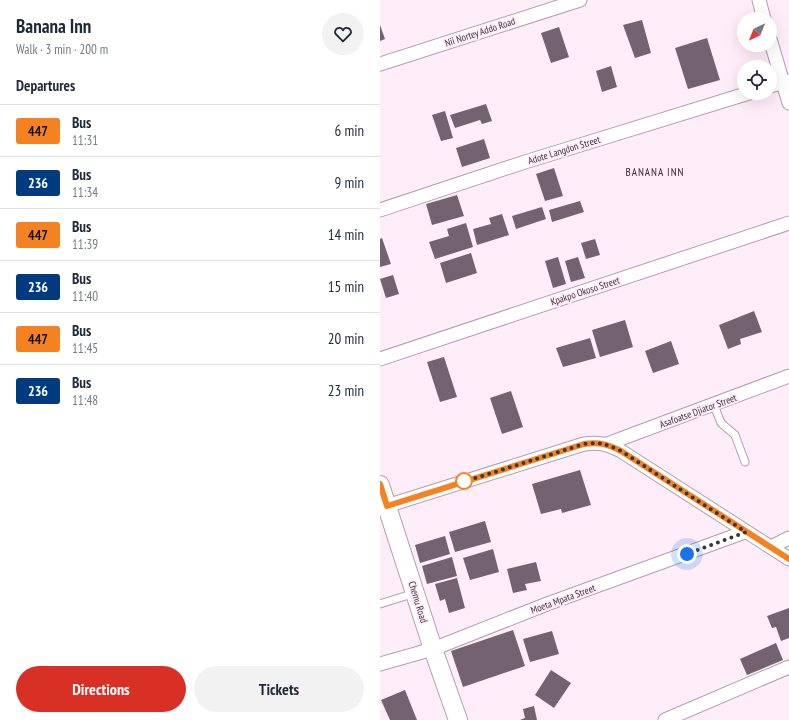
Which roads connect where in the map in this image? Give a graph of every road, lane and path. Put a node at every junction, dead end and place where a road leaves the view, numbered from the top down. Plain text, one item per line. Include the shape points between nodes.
1 (580, 0) edge
2 (759, 0) edge
3 (762, 12) edge
4 (773, 52) edge
5 (380, 64) edge
6 (781, 83) edge
7 (737, 97) edge
8 (789, 103) edge
9 (380, 210) edge
10 (789, 223) edge
11 (380, 359) edge
12 (789, 376) edge
13 (714, 405) junction
14 (607, 444) junction
15 (745, 462) dead end
16 (380, 484) edge
17 (384, 507) edge
18 (746, 532) junction
19 (789, 538) edge
20 (770, 547) junction
21 (789, 559) edge
22 (416, 593) junction
23 (380, 604) edge
24 (433, 649) junction
25 (380, 664) edge
26 (789, 666) edge
27 (458, 720) edge
28 (665, 720) edge

1 - 5 street, Nii Nortey Addo Road
2 - 3 street
4 - 6 street
6 - 8 street
7 - 9 street, Adote Langdon Street
10 - 11 street, Kpakpo Okoso Street
12 - 13 street, Asafoatse Djiator Street
13 - 14 street, Asafoatse Djiator Street
13 - 15 lane via 721,423 735,435
14 - 17 street via 584,444
14 - 18 street
16 - 17 street, Chemu Road
17 - 22 street, Chemu Road
18 - 20 street
18 - 24 street, Moeta Mpata Street via 547,604
19 - 20 street
20 - 21 street
22 - 23 lane
22 - 24 street, Chemu Road
24 - 25 street, Moeta Mpata Street
24 - 27 street, Chemu Road
26 - 28 street

